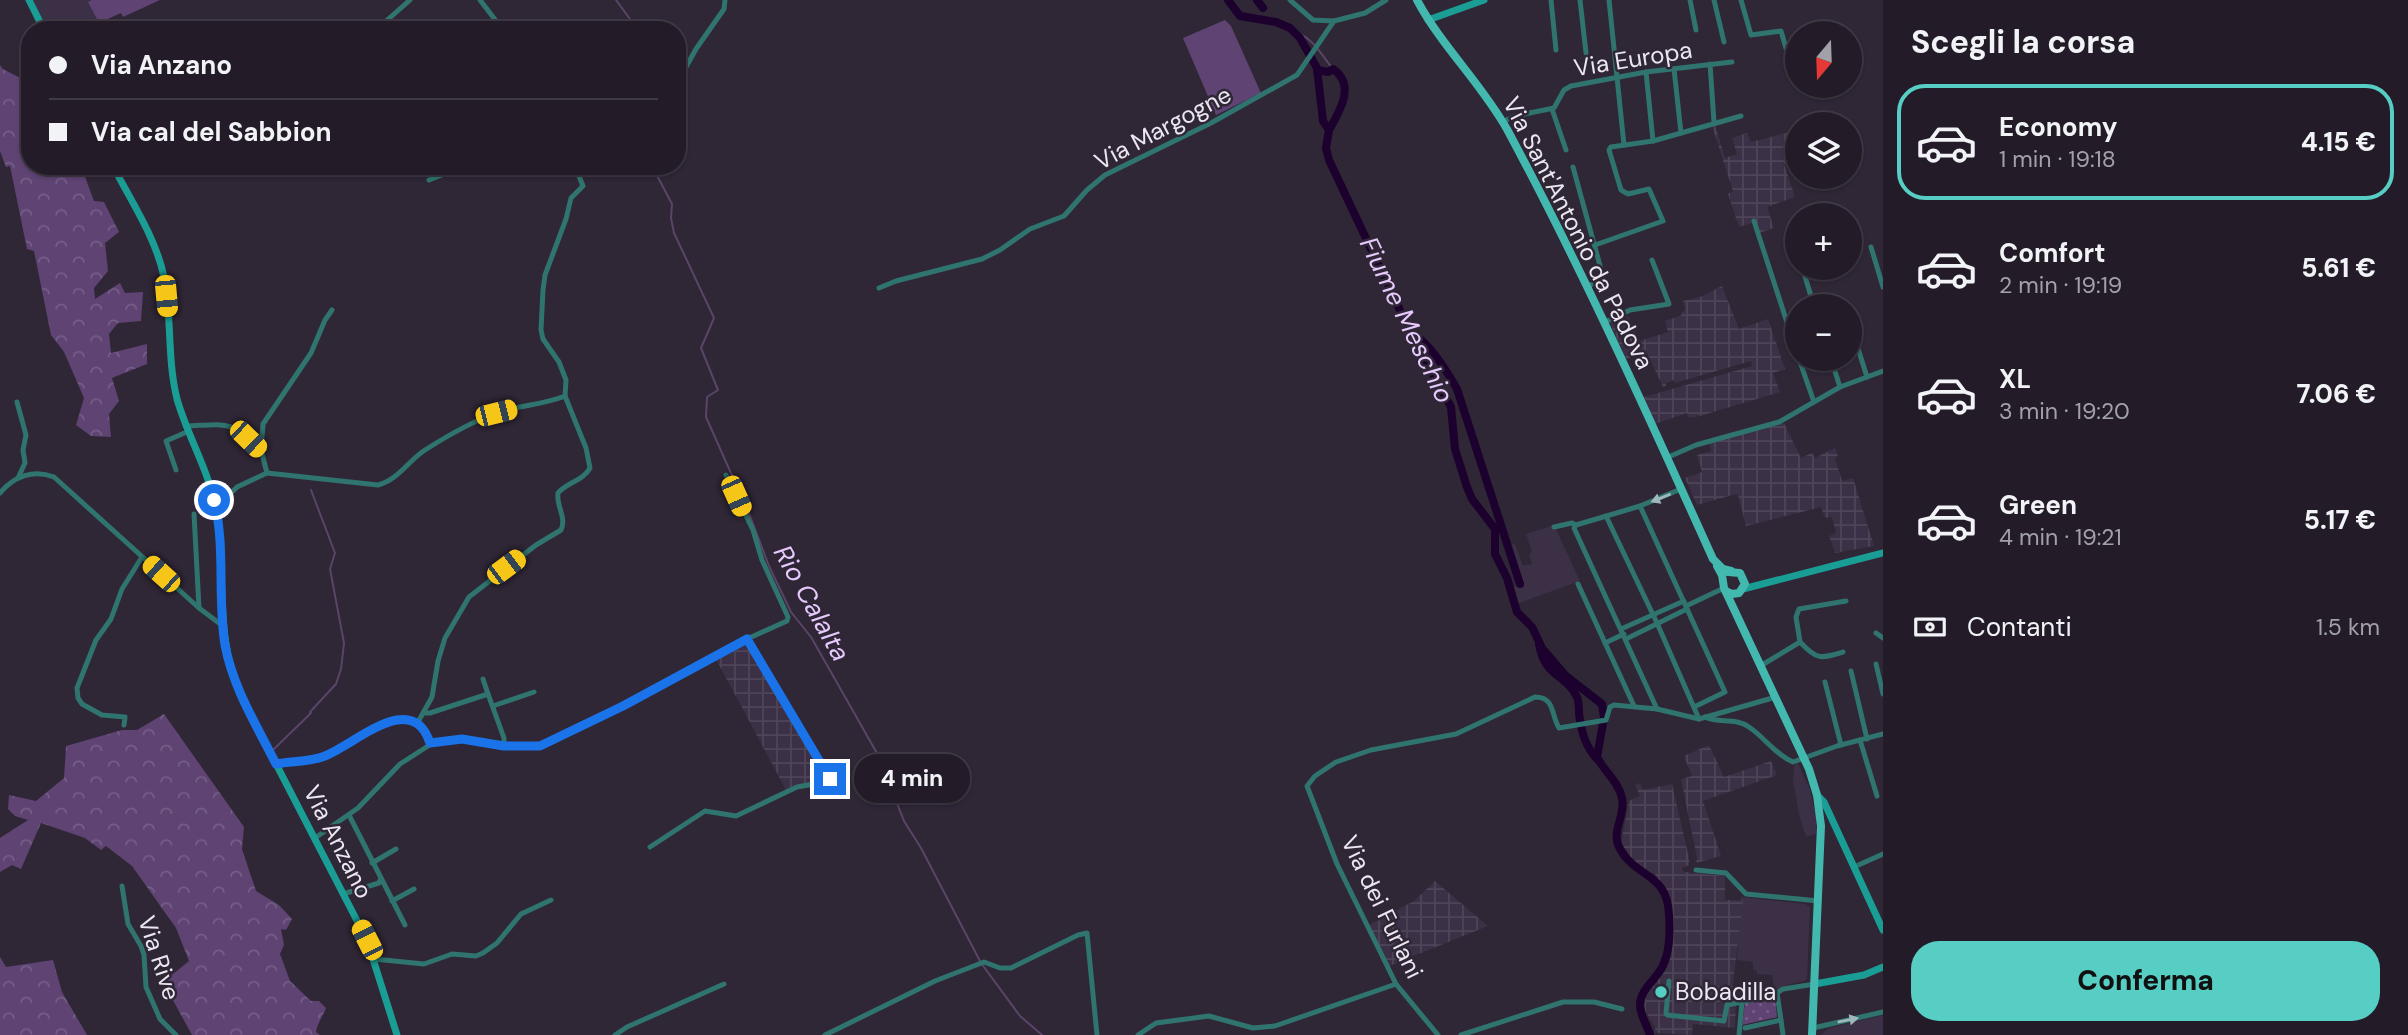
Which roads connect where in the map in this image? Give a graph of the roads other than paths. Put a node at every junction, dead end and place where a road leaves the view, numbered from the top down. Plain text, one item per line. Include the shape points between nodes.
1 (29, 0) edge
2 (410, 0) edge
3 (480, 0) edge
4 (725, 0) edge
5 (1290, 0) edge
6 (1385, 0) edge
7 (1417, 0) edge
8 (1484, 0) edge
9 (1551, 0) edge
10 (1580, 0) edge
11 (1609, 0) edge
12 (1690, 0) edge
13 (1714, 0) edge
14 (1741, 0) edge
15 (1428, 20) junction
16 (40, 21) edge
17 (386, 21) edge
18 (496, 21) edge
19 (1334, 21) junction
20 (1696, 30) dead end
21 (1724, 42) dead end
22 (1785, 44) edge
23 (1556, 50) dead end
24 (1586, 53) dead end
25 (1732, 62) dead end
26 (1710, 64) junction
27 (686, 67) edge
28 (1674, 69) junction
29 (1646, 72) junction
30 (1618, 77) junction
31 (1552, 109) junction
32 (1741, 116) dead end
33 (1502, 122) junction
34 (1714, 122) junction
35 (1681, 133) junction
36 (1653, 141) junction
37 (1624, 145) junction
38 (1566, 150) dead end
39 (1573, 167) dead end
40 (117, 175) edge
41 (442, 175) edge
42 (579, 175) edge
43 (429, 180) dead end
44 (1754, 221) dead end
45 (1595, 245) junction
46 (1871, 247) dead end
47 (1652, 260) dead end
48 (1587, 286) junction
49 (1883, 287) edge
50 (879, 288) dead end
51 (332, 310) dead end
52 (1785, 316) edge
53 (1605, 322) junction
54 (1862, 361) edge
55 (1803, 371) edge
56 (1835, 371) edge
57 (1883, 371) edge
58 (1867, 377) junction
59 (1840, 387) junction
60 (565, 396) junction
61 (17, 402) dead end
62 (1814, 402) junction
63 (188, 429) junction
64 (261, 450) junction
65 (1667, 458) junction
66 (176, 470) dead end
67 (267, 473) junction
68 (726, 475) dead end
69 (18, 478) junction
70 (1, 489) edge
71 (1681, 489) junction
72 (215, 504) junction
73 (1640, 506) junction
74 (194, 514) dead end
75 (1606, 516) junction
76 (1554, 527) dead end
77 (1575, 527) junction
78 (1883, 553) edge
79 (142, 557) junction
80 (1714, 561) junction
81 (1731, 572) junction
82 (1744, 578) junction
83 (1769, 583) junction
84 (1578, 584) dead end
85 (1724, 586) junction
86 (1741, 591) junction
87 (1846, 601) dead end
88 (1685, 606) junction
89 (199, 608) junction
90 (1737, 613) junction
91 (1653, 615) junction
92 (1657, 623) junction
93 (223, 626) junction
94 (1876, 633) dead end
95 (1623, 634) junction
96 (1883, 638) edge
97 (747, 639) junction
98 (1800, 642) junction
99 (1605, 643) junction
100 (1843, 652) dead end
101 (1875, 664) dead end
102 (1762, 665) junction
103 (1851, 671) dead end
104 (483, 679) dead end
105 (1825, 682) dead end
106 (534, 692) dead end
107 (488, 694) junction
108 (1883, 694) edge
109 (1776, 697) junction
110 (493, 706) junction
111 (1633, 706) junction
112 (1694, 707) junction
113 (1657, 709) junction
114 (425, 713) junction
115 (1702, 718) junction
116 (418, 722) junction
117 (124, 725) dead end
118 (1883, 734) edge
119 (1867, 738) junction
120 (1860, 740) junction
121 (430, 743) junction
122 (1841, 745) junction
123 (504, 746) junction
124 (1804, 758) junction
125 (276, 764) junction
126 (1817, 795) junction
127 (1877, 796) dead end
128 (349, 815) junction
129 (314, 838) junction
130 (650, 847) dead end
131 (396, 849) dead end
132 (1883, 854) edge
133 (372, 863) junction
134 (1854, 867) junction
135 (1696, 870) dead end
136 (380, 880) junction
137 (122, 886) dead end
138 (414, 888) dead end
139 (343, 894) junction
140 (392, 901) junction
141 (551, 901) dead end
142 (1819, 901) junction
143 (405, 925) dead end
144 (1883, 930) edge
145 (374, 959) junction
146 (1883, 967) edge
147 (1669, 981) dead end
148 (724, 984) dead end
149 (1396, 984) junction
150 (1815, 984) junction
151 (1777, 993) junction
152 (1742, 1002) junction
153 (1622, 1009) dead end
154 (1883, 1012) edge
155 (1780, 1020) junction
156 (1745, 1028) dead end
157 (1812, 1031) edge
158 (176, 1035) edge
159 (397, 1035) edge
160 (615, 1035) edge
161 (825, 1035) edge
162 (1097, 1035) edge
163 (1138, 1035) edge
164 (1438, 1035) edge
165 (1461, 1035) edge
166 (1739, 1035) edge
167 (1783, 1035) edge

1 - 16 main road
2 - 17 street
3 - 18 street
4 - 27 street via 724,9
5 - 19 street via 1313,20
6 - 19 street via 1365,13
7 - 15 main road, Via Sant'Antonio da Padova
8 - 15 main road
9 - 23 street
10 - 24 street
11 - 30 street
12 - 20 street
13 - 21 street
14 - 22 street via 1751,35 1781,30
15 - 33 main road, Via Sant'Antonio da Padova
19 - 50 street, Via Margogne via 1297,75 1105,174 1065,216 1030,229 982,259
25 - 26 street, Via Europa
26 - 28 street, Via Europa
26 - 34 street
28 - 29 street, Via Europa
28 - 35 street
29 - 30 street, Via Europa
29 - 36 street
30 - 31 street, Via Europa via 1568,87
30 - 37 street
31 - 33 street, Via Europa
31 - 38 street, Via Europa
32 - 34 street
33 - 48 main road, Via Sant'Antonio da Padova
34 - 35 street
35 - 36 street
36 - 37 street
37 - 45 street via 1609,150 1623,192 1650,189 1663,221
39 - 45 street
40 - 63 main road, Via Anzano via 162,267 174,383
41 - 43 street
42 - 60 street via 583,186 571,198 543,290 541,330 566,380
44 - 52 street
45 - 48 street via 1602,275
46 - 49 street
47 - 53 street via 1669,304 1630,310
48 - 53 main road, Via Sant'Antonio da Padova
51 - 64 street via 311,353 263,424
53 - 65 main road, Via Sant'Antonio da Padova
54 - 58 street
55 - 62 street
56 - 59 street
57 - 58 street
58 - 59 street
59 - 62 street
60 - 67 street via 496,413 423,452 386,483
60 - 114 street via 590,468 558,493 561,530 469,597 442,645 435,689
61 - 69 street via 26,435 25,463
62 - 65 street via 1776,423 1696,445
63 - 64 street via 230,425
63 - 66 street via 166,442
63 - 72 main road, Via Anzano
64 - 67 street
65 - 71 main road, Via Sant'Antonio da Padova
67 - 72 street
68 - 97 street via 788,617
69 - 70 street
69 - 79 street via 43,473 54,477
71 -> 73 street
71 - 80 main road, Via Sant'Antonio da Padova
72 - 93 main road, Via Anzano
73 - 75 street
73 - 88 street
74 - 89 street
75 - 77 street
75 - 91 street
76 - 77 street via 1573,523
77 - 95 street
78 - 83 main road
79 - 89 street
79 - 117 street via 96,640 77,688 82,704 102,715 125,718
80 - 81 main road
80 - 85 main road, Via Sant'Antonio da Padova
81 - 82 main road
81 - 85 main road via 1726,574
82 - 83 main road
82 - 86 main road
83 - 86 main road
84 - 99 street
85 - 86 main road via 1732,594
85 - 88 street
85 - 90 main road, Via Sant'Antonio da Padova
86 - 90 main road
87 - 98 street via 1799,609
88 - 91 street
88 - 92 street
88 - 112 street via 1726,692
89 - 93 street
90 - 102 main road, Via Sant'Antonio da Padova
91 - 92 street
91 - 95 street
92 - 95 street
92 - 112 street
93 - 125 main road, Via Anzano via 236,684
94 - 96 street
95 - 99 street
95 - 113 street
97 - 123 street via 540,746
97 - 130 street via 830,779 797,788 736,816 705,811
98 - 100 street via 1819,657
98 - 102 street
99 - 111 street
101 - 108 street
102 - 109 main road, Via Sant'Antonio da Padova
103 - 119 street
104 - 107 street
105 - 122 street
106 - 110 street
107 - 110 street
107 - 114 street
109 - 115 street
109 - 124 main road, Via Sant'Antonio da Padova
110 - 123 street
111 - 113 street
111 - 149 street, Via dei Furlani via 1614,705 1603,721 1559,729 1549,701 1535,697 1456,734 1382,748 1336,762 1315,776 1307,786 1337,864
112 - 115 street
113 - 115 street
114 - 116 street
115 - 124 street via 1740,722 1793,762
116 - 121 street
116 - 125 street via 394,720 322,757
118 - 119 street
119 - 120 street
120 - 122 street
120 - 127 street
121 - 123 street via 462,739
121 - 128 street via 394,769
122 - 124 street
124 - 126 main road, Via Sant'Antonio da Padova
125 - 129 main road, Via Anzano
126 - 134 main road
126 - 142 main road, Via Sant'Antonio da Padova
128 - 129 street
128 - 133 street
129 - 139 main road, Via Anzano
131 - 133 street
132 - 134 street
133 - 136 street
134 - 144 main road
135 - 142 street via 1726,873 1746,894
136 - 139 street
136 - 140 street
137 - 158 street, Via Rive via 128,924 144,956 146,986 160,1019
138 - 140 street
139 - 145 main road, Via Anzano
140 - 143 street
141 - 145 street via 522,914 497,943 476,956 452,954 424,964
142 - 150 main road, Via Sant'Antonio da Padova
145 - 159 main road, Via Anzano
146 - 150 main road
147 - 152 street via 1667,1015 1724,1021 1726,1006
148 - 160 street
149 - 163 street via 1275,1026 1253,1028 1209,1016 1156,1023
149 - 164 street, Via dei Furlani
150 - 151 street
150 - 157 main road, Via Sant'Antonio da Padova
151 - 152 street
151 - 155 street
152 - 166 street
153 - 165 street via 1594,1002 1563,1002
157 -> 154 street
155 - 156 street
155 - 167 street
161 - 162 street via 935,981 981,963 1011,968 1084,933

